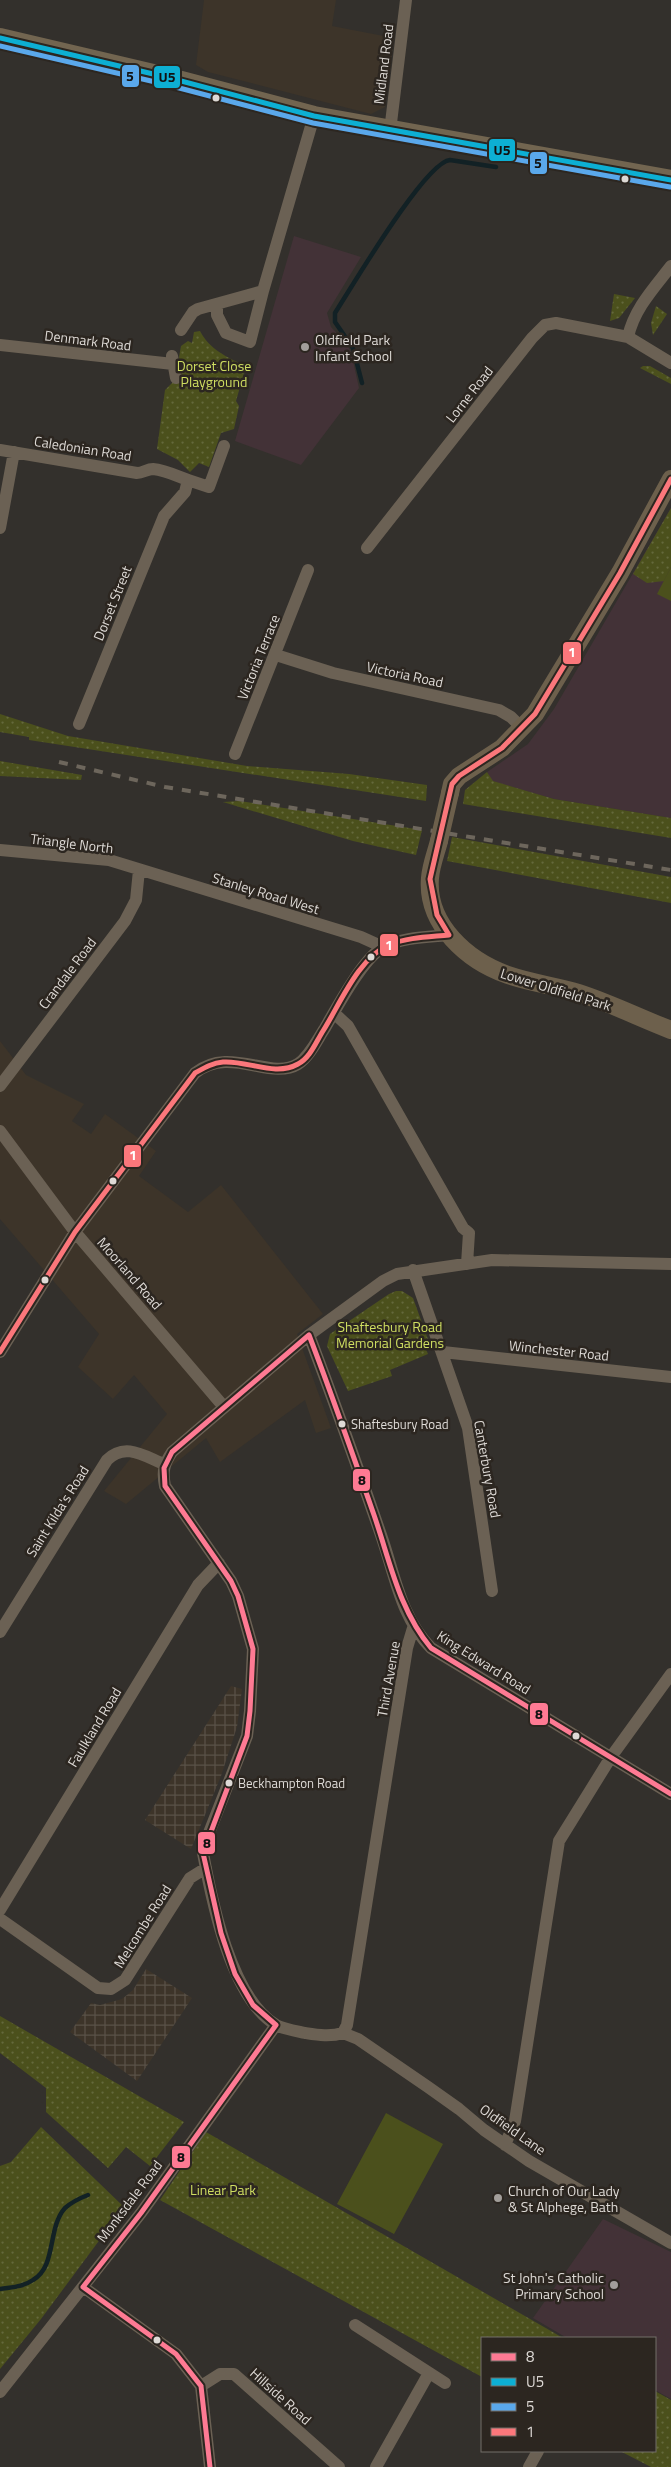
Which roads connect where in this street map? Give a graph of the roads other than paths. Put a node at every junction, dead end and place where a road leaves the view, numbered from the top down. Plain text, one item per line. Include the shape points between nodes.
1 (406, 0) edge
2 (0, 38) edge
3 (314, 116) junction
4 (390, 131) junction
5 (671, 180) edge
6 (671, 266) edge
7 (263, 292) junction
8 (217, 304) junction
9 (181, 330) dead end
10 (628, 337) junction
11 (0, 345) edge
12 (671, 363) edge
13 (176, 378) dead end
14 (224, 446) dead end
15 (0, 450) edge
16 (14, 452) junction
17 (188, 480) junction
18 (671, 480) edge
19 (0, 528) edge
20 (367, 548) dead end
21 (308, 570) dead end
22 (276, 655) junction
23 (79, 724) dead end
24 (523, 729) junction
25 (235, 754) dead end
26 (0, 850) edge
27 (139, 870) junction
28 (449, 935) junction
29 (383, 947) junction
30 (334, 1013) junction
31 (671, 1030) edge
32 (0, 1086) edge
33 (0, 1131) edge
34 (75, 1232) junction
35 (467, 1264) junction
36 (671, 1264) edge
37 (413, 1270) junction
38 (309, 1335) junction
39 (0, 1352) edge
40 (443, 1352) junction
41 (671, 1377) edge
42 (224, 1407) junction
43 (164, 1464) junction
44 (219, 1563) junction
45 (492, 1591) dead end
46 (413, 1628) junction
47 (0, 1632) edge
48 (671, 1674) edge
49 (611, 1757) junction
50 (671, 1794) edge
51 (206, 1868) junction
52 (0, 1910) edge
53 (0, 1919) edge
54 (276, 2025) junction
55 (338, 2035) junction
56 (505, 2145) junction
57 (671, 2243) edge
58 (83, 2287) junction
59 (355, 2325) dead end
60 (429, 2373) junction
61 (445, 2383) dead end
62 (201, 2386) junction
63 (0, 2392) edge
64 (537, 2452) edge
65 (210, 2467) edge
66 (339, 2467) edge
67 (376, 2467) edge
68 (529, 2467) edge

1 - 4 street, Midland Road
2 - 3 highway
3 - 4 highway
3 - 7 street
4 - 5 highway
6 - 10 street via 637,311
7 - 8 street
7 - 8 street via 250,342 226,333 217,315
8 - 9 street via 193,312
10 - 12 street, Lorne Road
10 - 20 street, Lorne Road via 556,323 545,325
11 - 13 street, Denmark Road via 173,360
14 - 17 street, Caledonian Road via 209,487
15 - 16 street, Caledonian Road
16 - 17 street, Caledonian Road via 137,473 150,469
16 - 19 street
17 - 23 street, Dorset Street via 185,492 164,516
18 - 24 main road via 554,685
21 - 22 street, Victoria Terrace
22 - 24 street, Victoria Road via 333,674 498,710
22 - 25 street, Victoria Terrace
24 - 28 main road, Lower Oldfield Park, bridge via 452,784 430,879 437,915
26 - 27 street, Triangle North via 109,860
27 - 29 street, Stanley Road West via 361,937
27 - 32 street, Crandale Road via 136,900 125,921
28 - 29 street
28 - 31 main road, Lower Oldfield Park via 482,965 510,976 578,993
29 - 30 street via 362,968
30 - 34 street via 310,1051 289,1068 225,1061 203,1066 195,1072
30 - 35 street via 348,1026 469,1234
33 - 34 street, Moorland Road
34 - 39 street
34 - 42 street, Moorland Road
35 - 36 street via 518,1260
35 - 37 street
37 - 38 street via 383,1281
37 - 40 street, Canterbury Road
38 - 42 street
38 - 46 street, Third Avenue
40 - 41 street, Winchester Road
40 - 45 street, Canterbury Road via 472,1445
42 - 43 street via 172,1452
43 - 44 street via 165,1486
43 - 47 street, Saint Kilda's Road via 124,1450 107,1460
44 - 51 street via 238,1596 249,1629 253,1649 252,1675 247,1736 204,1843
44 - 52 street, Faulkland Road via 198,1585
46 - 49 street, King Edward Road via 431,1648
46 - 55 street, Third Avenue via 347,2025
48 - 49 street
49 - 50 street, King Edward Road
49 - 56 street via 559,1840 515,2121
51 - 53 street, Melcombe Road via 190,1878 125,1980 111,1989 98,1988
51 - 54 street via 238,1980 254,2005
54 - 55 street via 297,2031
54 - 58 street, Monksdale Road
55 - 56 street, Oldfield Lane via 358,2039
56 - 57 street, Oldfield Lane
58 - 62 street via 176,2354
58 - 63 street, Monksdale Road
59 - 60 street
60 - 61 street
60 - 67 street
62 - 65 street
62 - 66 street, Hillside Road via 220,2374 234,2374
64 - 68 street

